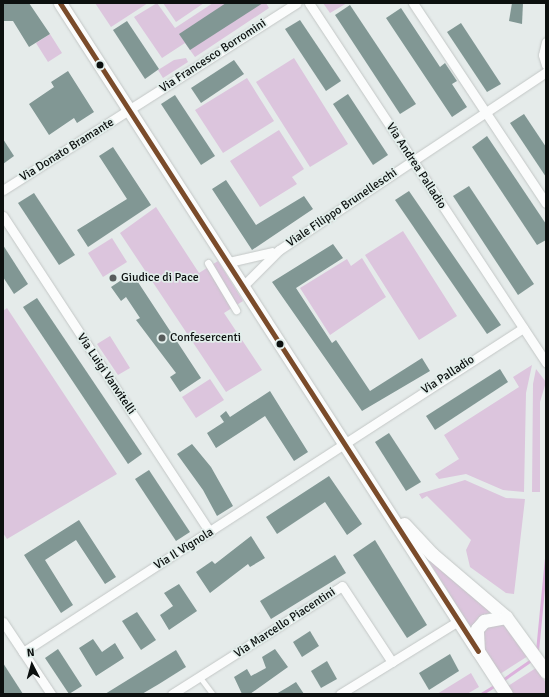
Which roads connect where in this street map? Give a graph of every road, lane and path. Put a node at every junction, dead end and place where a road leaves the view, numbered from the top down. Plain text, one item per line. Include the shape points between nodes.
1 (60, 3) edge
2 (296, 3) edge
3 (309, 3) edge
4 (413, 3) edge
5 (546, 42) edge
6 (546, 65) edge
7 (546, 72) edge
8 (130, 109) junction
9 (485, 112) junction
10 (412, 161) junction
11 (3, 190) edge
12 (546, 203) edge
13 (3, 216) edge
14 (278, 250) junction
15 (229, 262) junction
16 (208, 263) dead end
17 (244, 285) junction
18 (236, 310) dead end
19 (523, 328) junction
20 (545, 361) edge
21 (343, 443) junction
22 (382, 501) junction
23 (210, 532) junction
24 (506, 617) junction
25 (458, 621) junction
26 (3, 622) edge
27 (6, 633) edge
28 (478, 651) junction
29 (23, 652) junction
30 (392, 662) junction
31 (544, 667) edge
32 (200, 677) junction
33 (50, 694) edge
34 (172, 694) edge
35 (213, 694) edge
36 (340, 694) edge
37 (506, 694) edge

1 - 8 main road
2 - 8 street, Via Francesco Borromini
3 - 10 street, Via Andrea Palladio
4 - 9 street
5 - 6 street via 543,55
7 - 9 street, Viale Filippo Brunelleschi
8 - 11 street, Via Donato Bramante
8 - 15 main road
9 - 10 street, Viale Filippo Brunelleschi
9 - 12 street
10 - 14 street, Viale Filippo Brunelleschi
10 - 19 street, Via Andrea Palladio
13 - 23 street, Via Luigi Vanvitelli
14 - 15 street, Viale Filippo Brunelleschi via 250,260
14 - 17 street, Viale Filippo Brunelleschi
15 - 17 main road
16 - 18 street
17 - 21 main road
19 - 20 street
19 - 21 street, Via Palladio
21 - 22 main road
21 - 23 street, Via Il Vignola
22 - 24 main road via 432,554
22 - 25 main road
23 - 29 street, Via Il Vignola
24 - 28 main road via 484,621 477,629
24 - 31 main road
25 - 28 main road
25 - 30 street
26 - 27 street
27 - 29 street
28 - 37 main road
29 - 33 street
30 - 32 street, Via Marcello Piacentini via 342,586
30 - 36 street
32 - 34 street, Via Marcello Piacentini
32 - 35 lane

